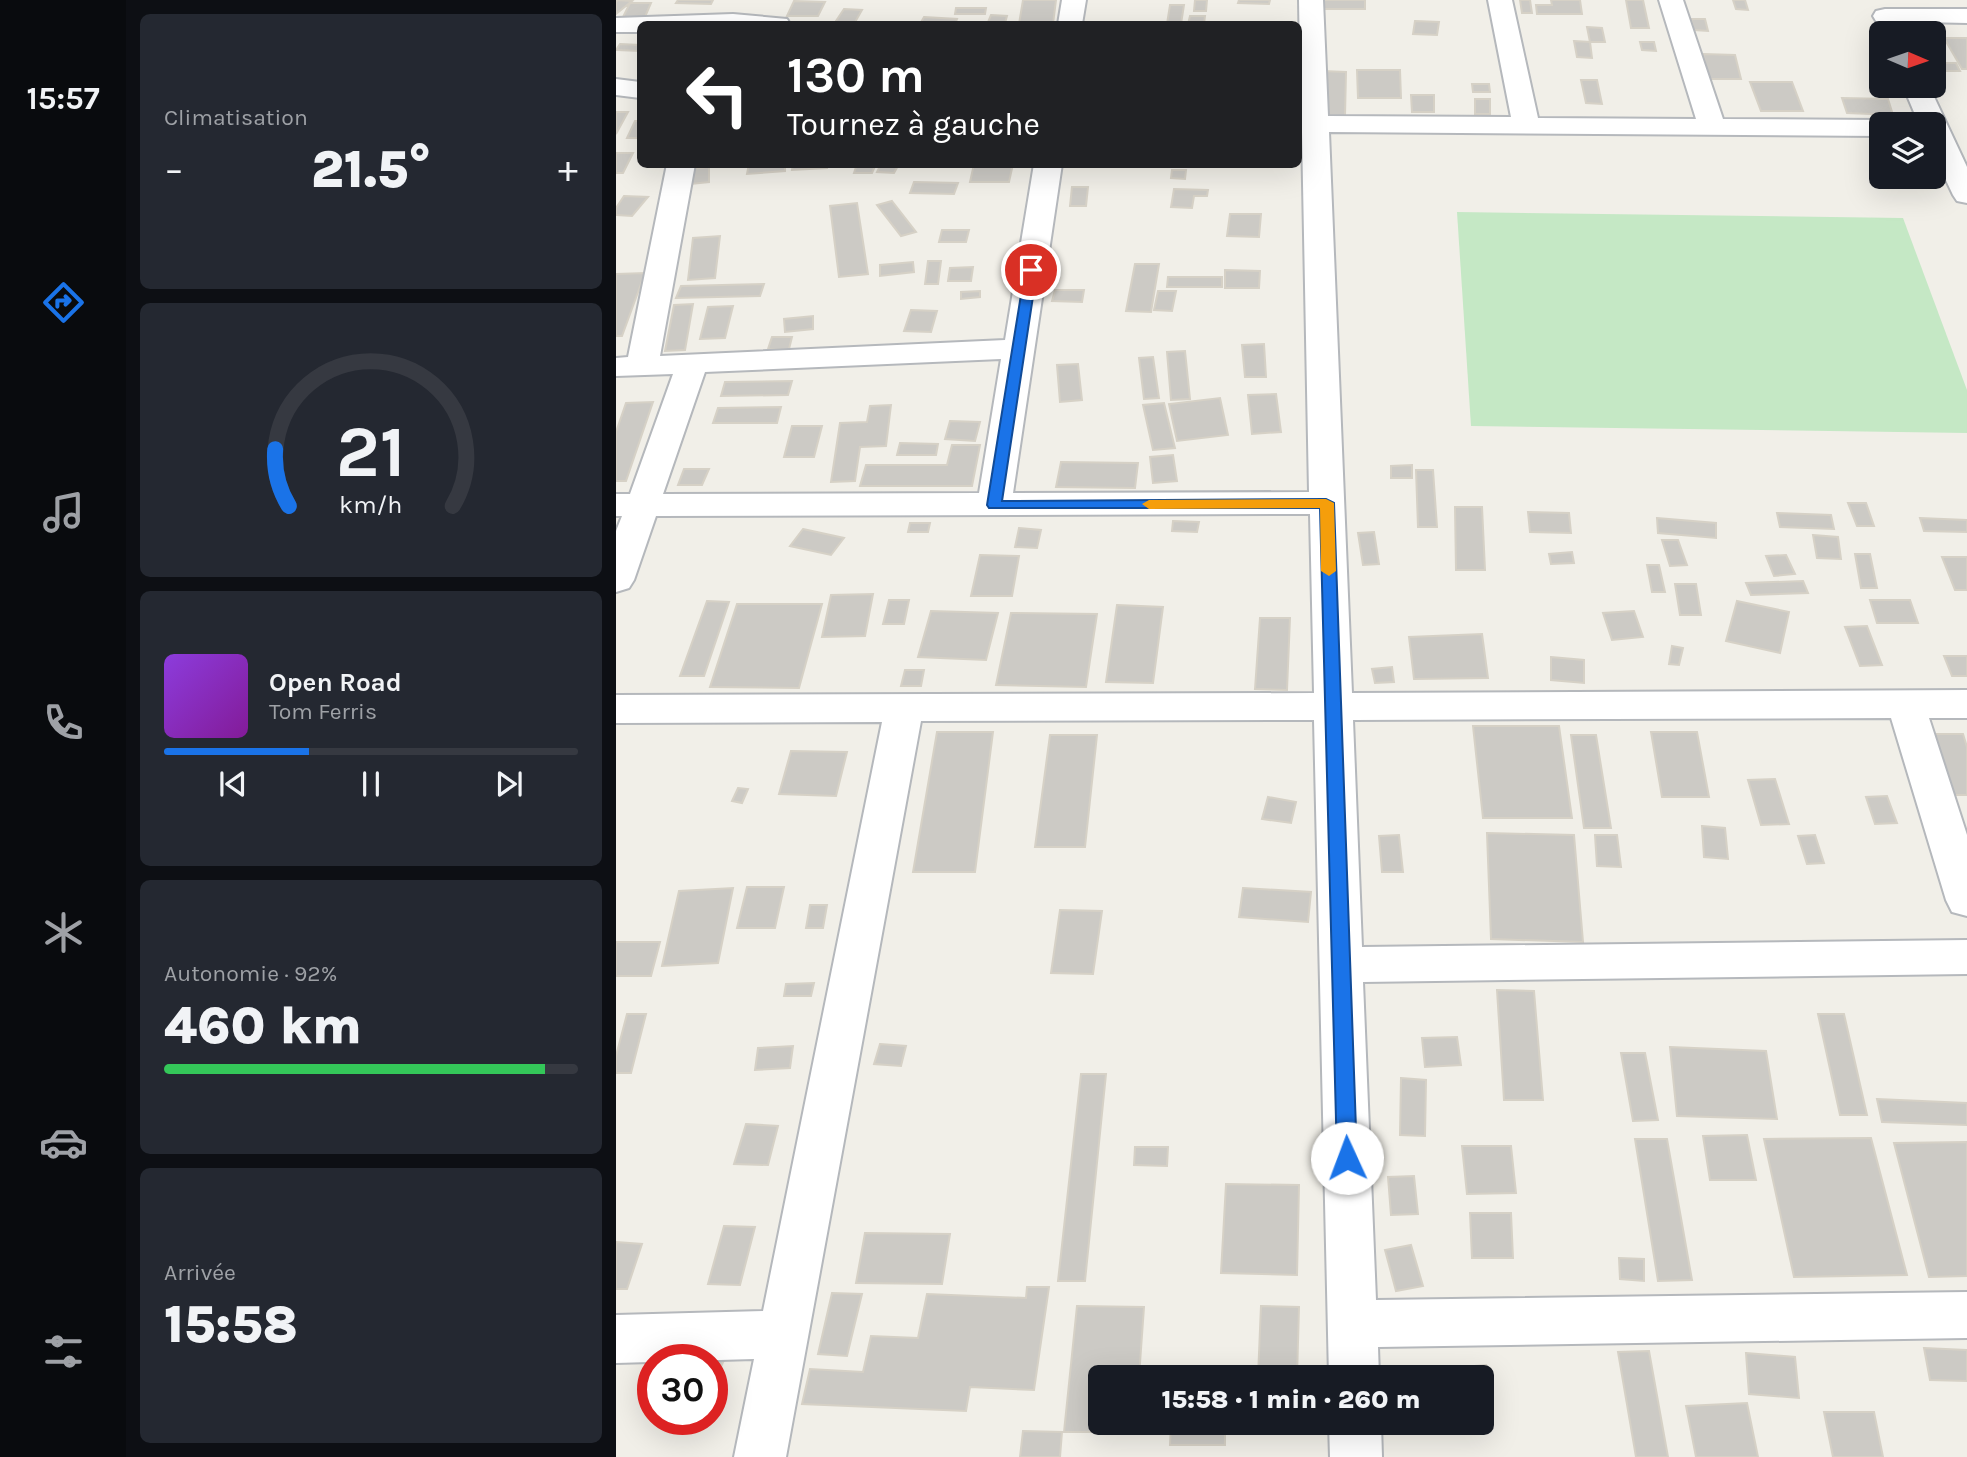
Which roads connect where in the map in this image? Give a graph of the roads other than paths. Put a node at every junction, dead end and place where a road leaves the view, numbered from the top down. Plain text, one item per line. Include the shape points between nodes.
1 (1074, 0) edge
2 (1311, 0) edge
3 (1500, 0) edge
4 (1671, 0) edge
5 (1884, 16) edge
6 (1967, 16) edge
7 (1070, 21) edge
8 (616, 25) edge
9 (637, 25) edge
10 (616, 87) edge
11 (637, 90) edge
12 (1307, 124) edge
13 (1526, 125) junction
14 (1712, 127) junction
15 (1946, 127) edge
16 (1869, 128) edge
17 (1967, 128) edge
18 (1946, 153) edge
19 (680, 168) edge
20 (1047, 168) edge
21 (1967, 195) edge
22 (1019, 349) junction
23 (693, 363) junction
24 (629, 366) edge
25 (1326, 503) junction
26 (629, 505) edge
27 (994, 505) junction
28 (616, 580) edge
29 (1906, 704) junction
30 (1967, 704) edge
31 (1333, 706) junction
32 (904, 708) junction
33 (616, 709) edge
34 (1967, 900) edge
35 (1967, 957) edge
36 (1341, 965) junction
37 (1967, 1315) edge
38 (1352, 1324) junction
39 (784, 1334) junction
40 (616, 1339) edge
41 (1354, 1365) edge
42 (1355, 1435) edge
43 (760, 1457) edge
44 (1356, 1457) edge

1 - 7 street
2 - 12 street
3 - 13 street
4 - 14 street
5 - 6 street
8 - 9 street
10 - 11 street
12 - 13 street
12 - 25 street
13 - 14 street
14 - 16 street
15 - 17 street
18 - 21 street
19 - 24 street
20 - 22 street
22 - 23 street
22 - 27 street
23 - 24 street
23 - 26 street
25 - 27 street
25 - 31 street
26 - 27 street
26 - 28 street
29 - 30 street
29 - 31 street
29 - 34 street
31 - 32 street
31 - 36 street
32 - 33 street
32 - 39 street
35 - 36 street
36 - 38 street
37 - 38 street
38 - 41 street
39 - 40 street
39 - 43 street
42 - 44 street

